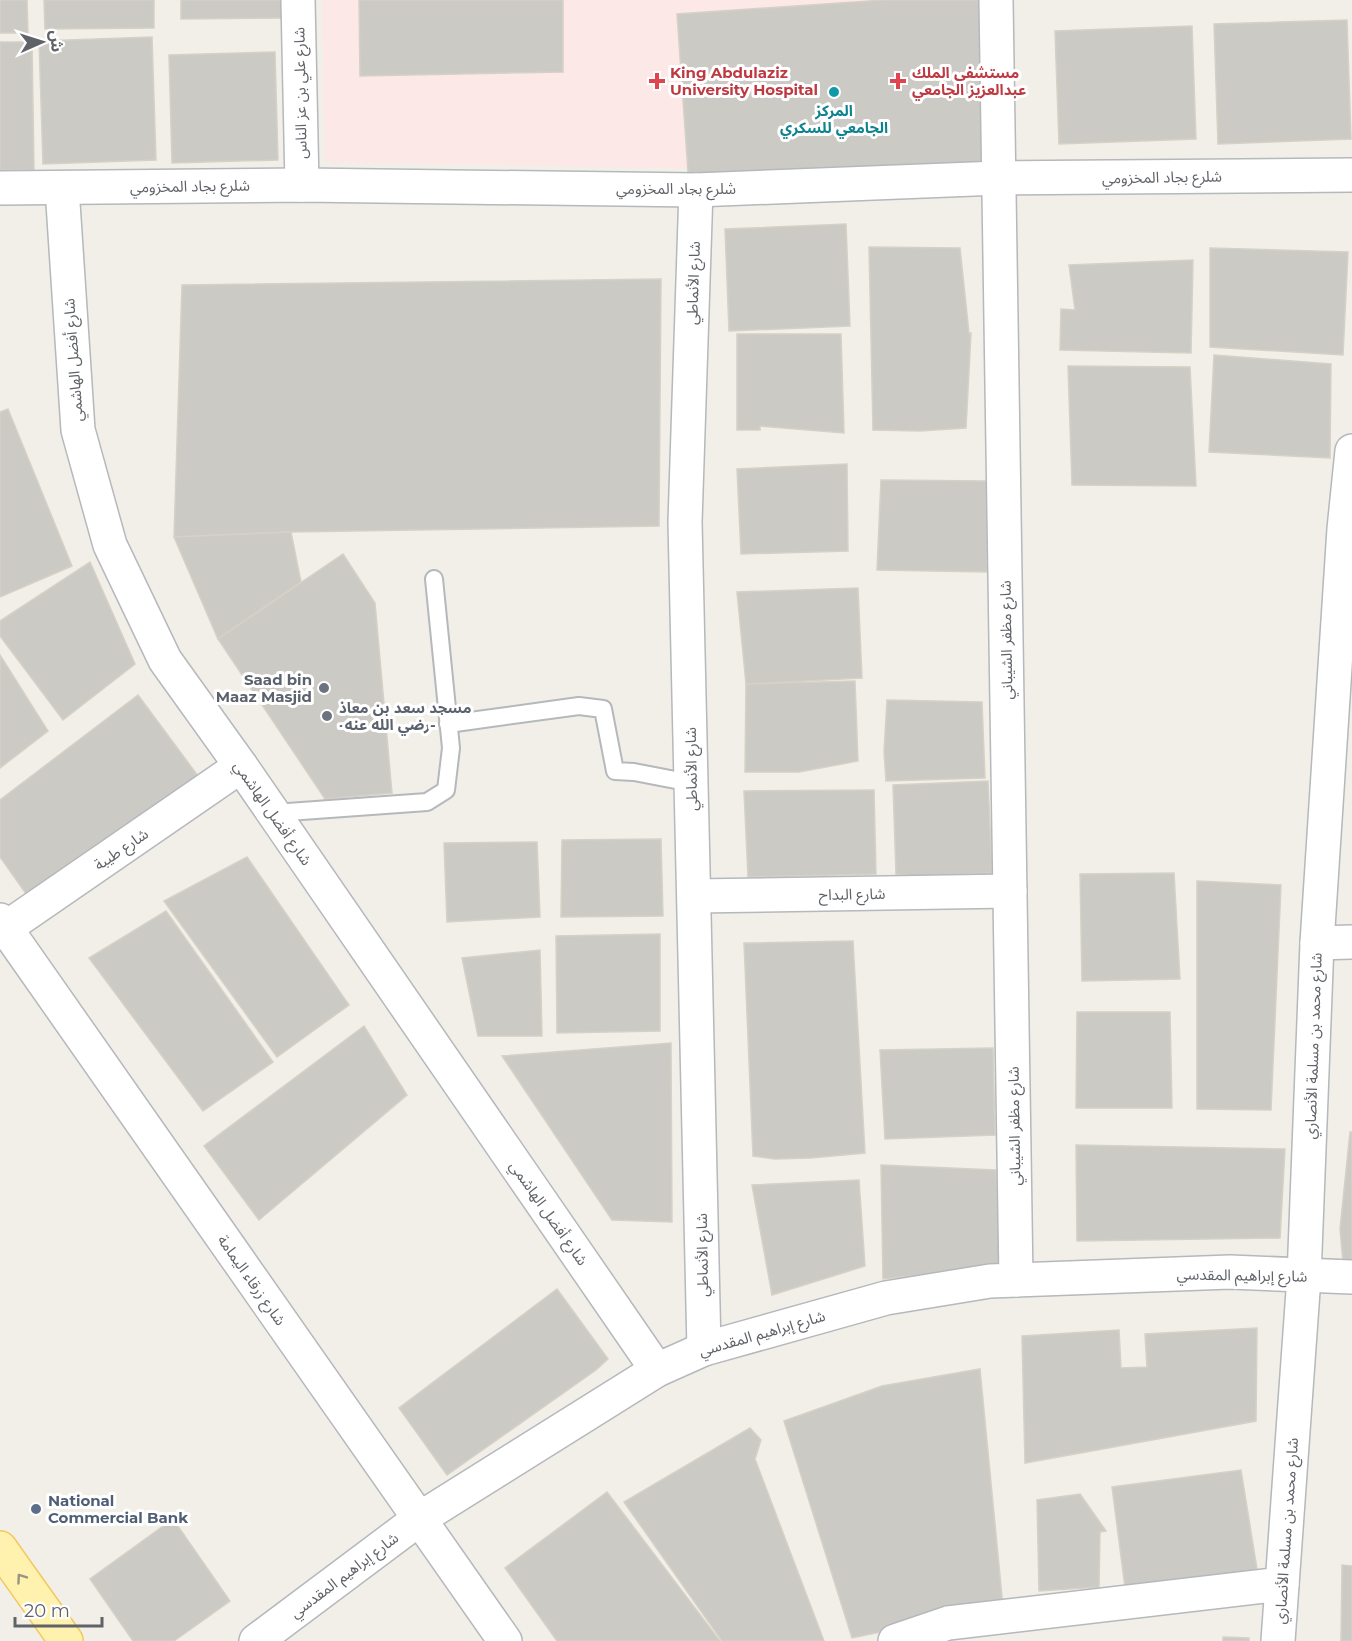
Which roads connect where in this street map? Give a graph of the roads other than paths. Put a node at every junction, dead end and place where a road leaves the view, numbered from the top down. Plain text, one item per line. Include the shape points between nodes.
1 (298, 0) edge
2 (996, 0) edge
3 (1352, 175) edge
4 (999, 178) junction
5 (302, 185) junction
6 (0, 188) edge
7 (62, 188) junction
8 (696, 190) junction
9 (1352, 451) edge
10 (1348, 529) edge
11 (434, 579) dead end
12 (448, 724) junction
13 (241, 766) junction
14 (691, 783) junction
15 (274, 813) junction
16 (1010, 891) junction
17 (694, 896) junction
18 (2, 926) edge
19 (1352, 942) edge
20 (1317, 943) junction
21 (1304, 1277) junction
22 (1352, 1277) edge
23 (1016, 1280) junction
24 (704, 1349) junction
25 (657, 1370) junction
26 (419, 1519) junction
27 (0, 1548) edge
28 (1282, 1584) junction
29 (66, 1641) edge
30 (256, 1641) edge
31 (505, 1641) edge
32 (895, 1641) edge
33 (1278, 1641) edge

1 - 5 street, شارع علي بن عز الناس
2 - 4 street, شارع مظفر الشيباني
3 - 4 street, شلرع بجاد المخزومي
4 - 8 street, شلرع بجاد المخزومي
4 - 16 street, شارع مظفر الشيباني
5 - 7 street, شلرع بجاد المخزومي
5 - 8 street, شلرع بجاد المخزومي
6 - 7 street, شلرع بجاد المخزومي
7 - 13 street, شارع أفضل الهاشمي via 78,430 110,545 165,660
8 - 14 street, شارع الأنماطي via 685,522
9 - 10 street, شارع محمد بن مسلمة الأنصاري
10 - 20 street, شارع محمد بن مسلمة الأنصاري
11 - 12 lane
12 - 14 lane via 579,706 603,709 615,771
12 - 15 lane via 451,748 446,790 427,802
13 - 15 street, شارع أفضل الهاشمي
13 - 18 street, شارع طيبة
14 - 17 street, شارع الأنماطي
15 - 25 street, شارع أفضل الهاشمي
16 - 17 street, شارع البداح
16 - 23 street, شارع مظفر الشيباني
17 - 24 street, شارع الأنماطي
18 - 26 street, شارع زرقاء اليمامة
19 - 20 street
20 - 21 street, شارع محمد بن مسلمة الأنصاري
21 - 22 street, شارع إبراهيم المقدسي
21 - 23 street, شارع إبراهيم المقدسي via 1230,1272
21 - 28 street, شارع محمد بن مسلمة الأنصاري
23 - 24 street, شارع إبراهيم المقدسي via 886,1298
24 - 25 street, شارع إبراهيم المقدسي
25 - 26 street, شارع إبراهيم المقدسي
26 - 30 street, شارع إبراهيم المقدسي
26 - 31 street, شارع زرقاء اليمامة
29 -> 27 main road
28 - 32 street via 948,1623
28 - 33 street, شارع محمد بن مسلمة الأنصاري

